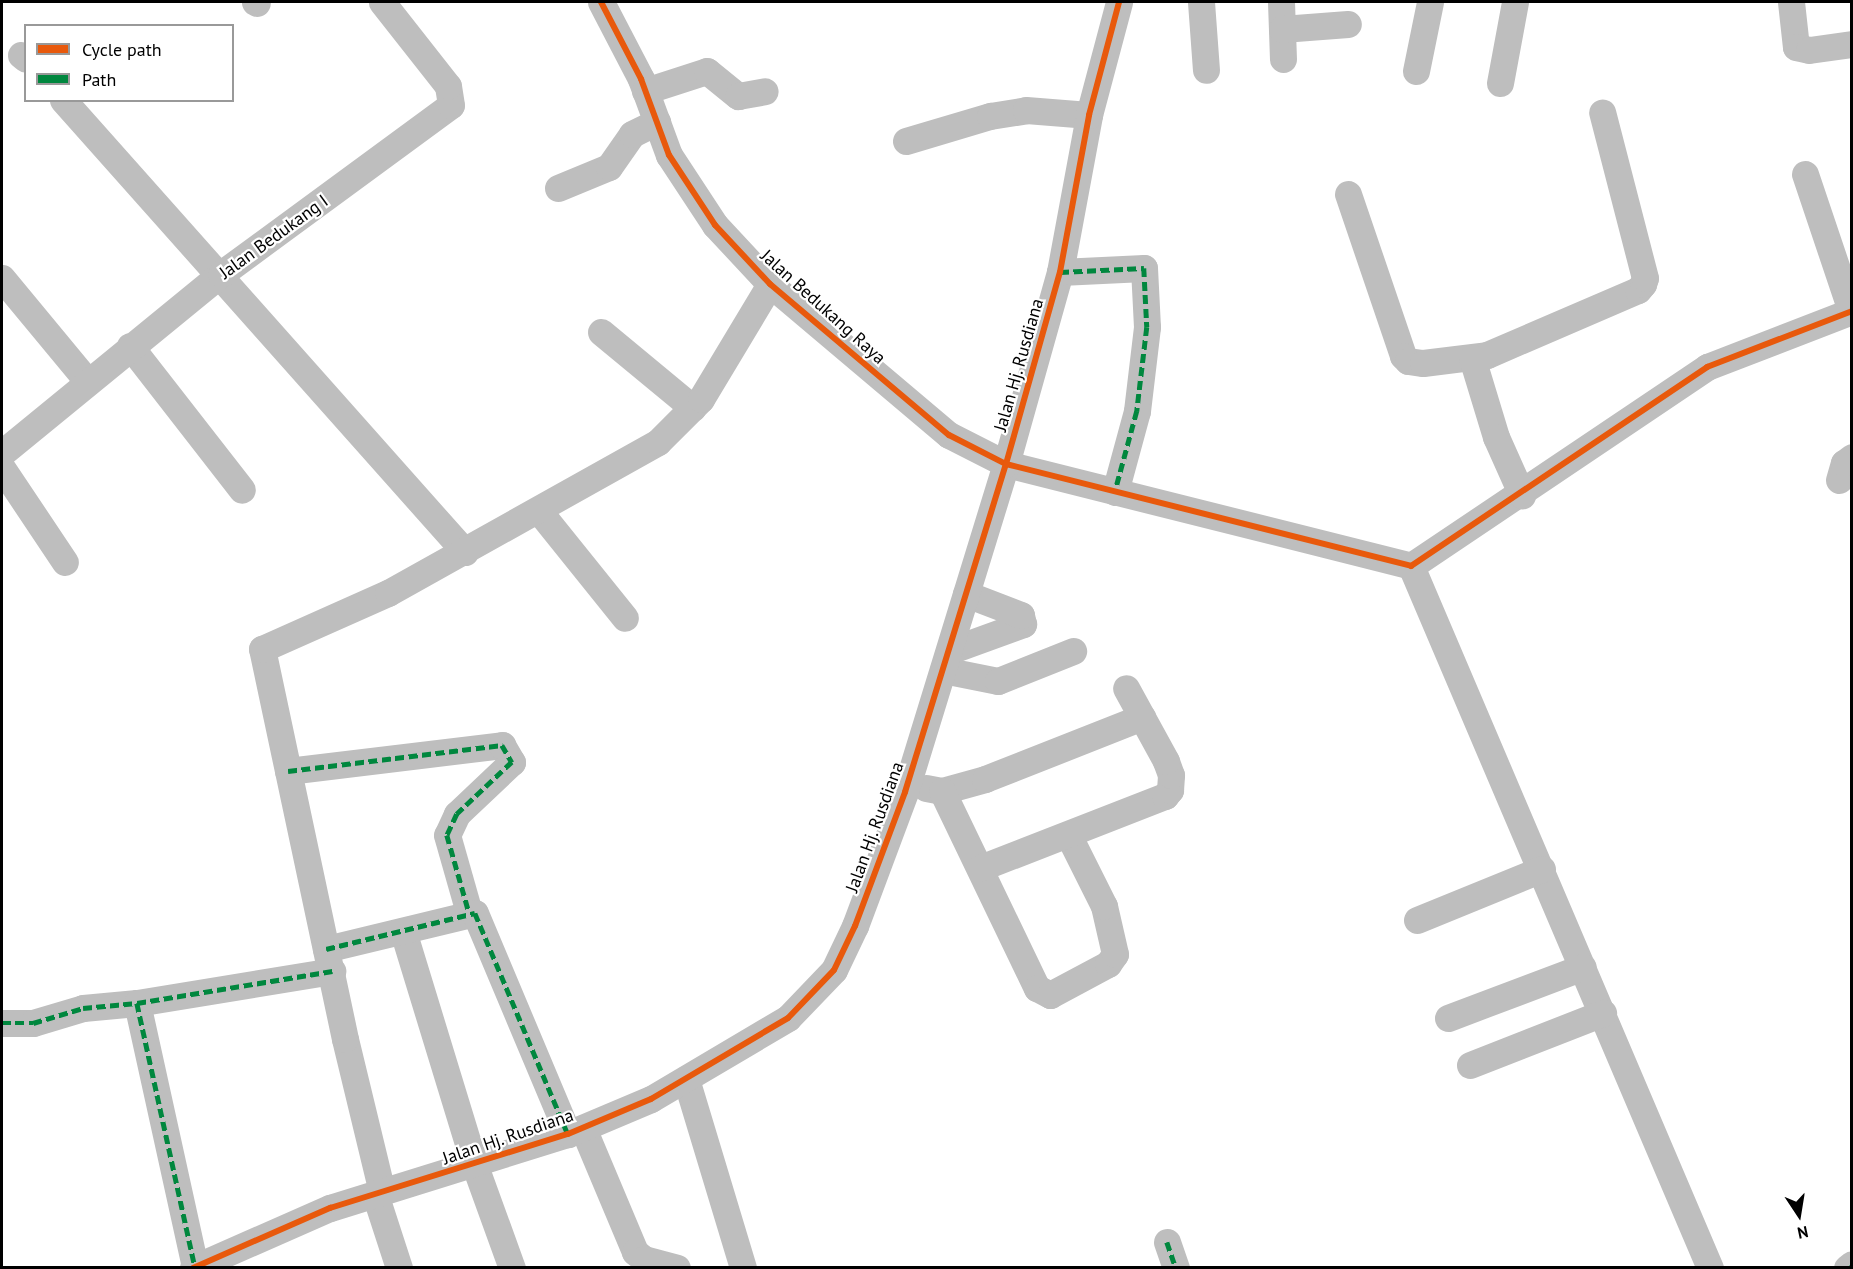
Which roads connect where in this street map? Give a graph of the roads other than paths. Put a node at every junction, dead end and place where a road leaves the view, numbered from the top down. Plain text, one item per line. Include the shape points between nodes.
1 (382, 2) edge
2 (601, 2) edge
3 (1119, 2) edge
4 (1201, 2) edge
5 (1281, 2) edge
6 (1430, 2) edge
7 (1515, 2) edge
8 (1791, 2) edge
9 (1348, 24) dead end
10 (1282, 30) junction
11 (1851, 44) edge
12 (1282, 59) dead end
13 (1206, 70) dead end
14 (1416, 71) dead end
15 (1500, 83) dead end
16 (645, 91) junction
17 (765, 91) dead end
18 (65, 102) edge
19 (1602, 112) dead end
20 (1089, 115) junction
21 (657, 122) junction
22 (906, 141) dead end
23 (1805, 174) dead end
24 (558, 188) dead end
25 (1348, 194) dead end
26 (1060, 273) junction
27 (221, 274) junction
28 (2, 278) edge
29 (770, 284) junction
30 (1851, 311) edge
31 (601, 332) dead end
32 (130, 346) junction
33 (1472, 358) junction
34 (88, 382) junction
35 (693, 408) junction
36 (2, 453) edge
37 (1006, 464) junction
38 (2, 468) edge
39 (242, 490) dead end
40 (1115, 492) junction
41 (1522, 495) junction
42 (539, 511) junction
43 (465, 552) junction
44 (65, 562) dead end
45 (1411, 566) junction
46 (966, 594) junction
47 (625, 618) dead end
48 (1073, 651) dead end
49 (946, 660) junction
50 (1126, 688) dead end
51 (1142, 717) junction
52 (288, 771) junction
53 (909, 781) junction
54 (942, 791) junction
55 (1068, 834) junction
56 (980, 868) junction
57 (1542, 869) junction
58 (469, 912) junction
59 (1417, 920) dead end
60 (403, 931) junction
61 (329, 960) junction
62 (1583, 967) junction
63 (137, 1003) junction
64 (1603, 1013) junction
65 (1448, 1018) dead end
66 (2, 1023) edge
67 (1470, 1065) dead end
68 (686, 1079) junction
69 (575, 1131) junction
70 (475, 1166) junction
71 (376, 1194) junction
72 (1167, 1242) dead end
73 (194, 1267) edge
74 (390, 1268) edge
75 (399, 1268) edge
76 (512, 1268) edge
77 (677, 1268) edge
78 (743, 1268) edge
79 (1176, 1268) edge
80 (1710, 1268) edge

1 - 27 street, Jalan Bedukang I via 448,86 451,105
2 - 16 street, Jalan Bedukang Raya
3 - 20 street, Jalan Hj. Rusdiana
4 - 13 street
5 - 10 street
6 - 14 street
7 - 15 street
8 - 11 street via 1796,47 1809,50
9 - 10 street
10 - 12 street
16 - 17 street via 707,72 738,96
16 - 21 street, Jalan Bedukang Raya
18 - 27 street
19 - 33 street via 1645,278 1643,284 1638,290 1513,345
20 - 22 street via 1026,110 990,116
20 - 26 street, Jalan Hj. Rusdiana
21 - 24 street via 632,134 609,167
21 - 29 street, Jalan Bedukang Raya via 669,155 691,192 715,225
23 - 30 street
25 - 33 street via 1403,356 1415,362
26 - 37 street, Jalan Hj. Rusdiana
26 - 40 street via 1144,268 1147,327 1138,400
27 - 32 street, Jalan Bedukang I
27 - 43 street
28 - 34 street
29 - 35 street
29 - 37 street, Jalan Bedukang Raya via 939,428 970,449
30 - 41 street via 1707,368 1634,414
31 - 35 street
32 - 34 street, Jalan Bedukang I
32 - 39 street
33 - 41 street via 1496,437
34 - 36 street, Jalan Bedukang I
35 - 42 street via 634,459
37 - 40 street, Jalan Bedukang Raya
37 - 46 street, Jalan Hj. Rusdiana
38 - 44 street
40 - 45 street, Jalan Bedukang Raya
41 - 45 street
42 - 43 street
42 - 47 street
43 - 52 street via 388,593 262,649
45 - 57 street
46 - 49 street, Jalan Hj. Rusdiana
46 - 49 street via 1021,615 1023,624
48 - 49 street via 998,681
49 - 53 street, Jalan Hj. Rusdiana
50 - 51 street
51 - 54 street via 985,779
51 - 55 street via 1171,774 1170,790 1165,796
52 - 58 street via 502,745 512,762 457,814 447,835
52 - 61 street
53 - 54 street
53 - 68 street, Jalan Hj. Rusdiana via 855,926 834,970 788,1018
54 - 56 street
55 - 56 street
55 - 56 street via 1104,906 1115,945 1108,964 1060,993 1050,995 1037,988
57 - 59 street
57 - 62 street
58 - 60 street
58 - 69 street via 477,918
60 - 61 street
60 - 70 street
61 - 63 street
61 - 71 street
62 - 64 street
62 - 65 street
63 - 66 street via 72,1010 33,1023
63 - 73 street
64 - 67 street
64 - 80 street
68 - 69 street, Jalan Hj. Rusdiana via 651,1099
68 - 78 street
69 - 70 street, Jalan Hj. Rusdiana
69 - 77 street via 635,1251 645,1259
70 - 71 street, Jalan Hj. Rusdiana
70 - 76 street
71 - 73 street, Jalan Hj. Rusdiana via 330,1208
71 - 74 street
71 - 75 street
72 - 79 street

